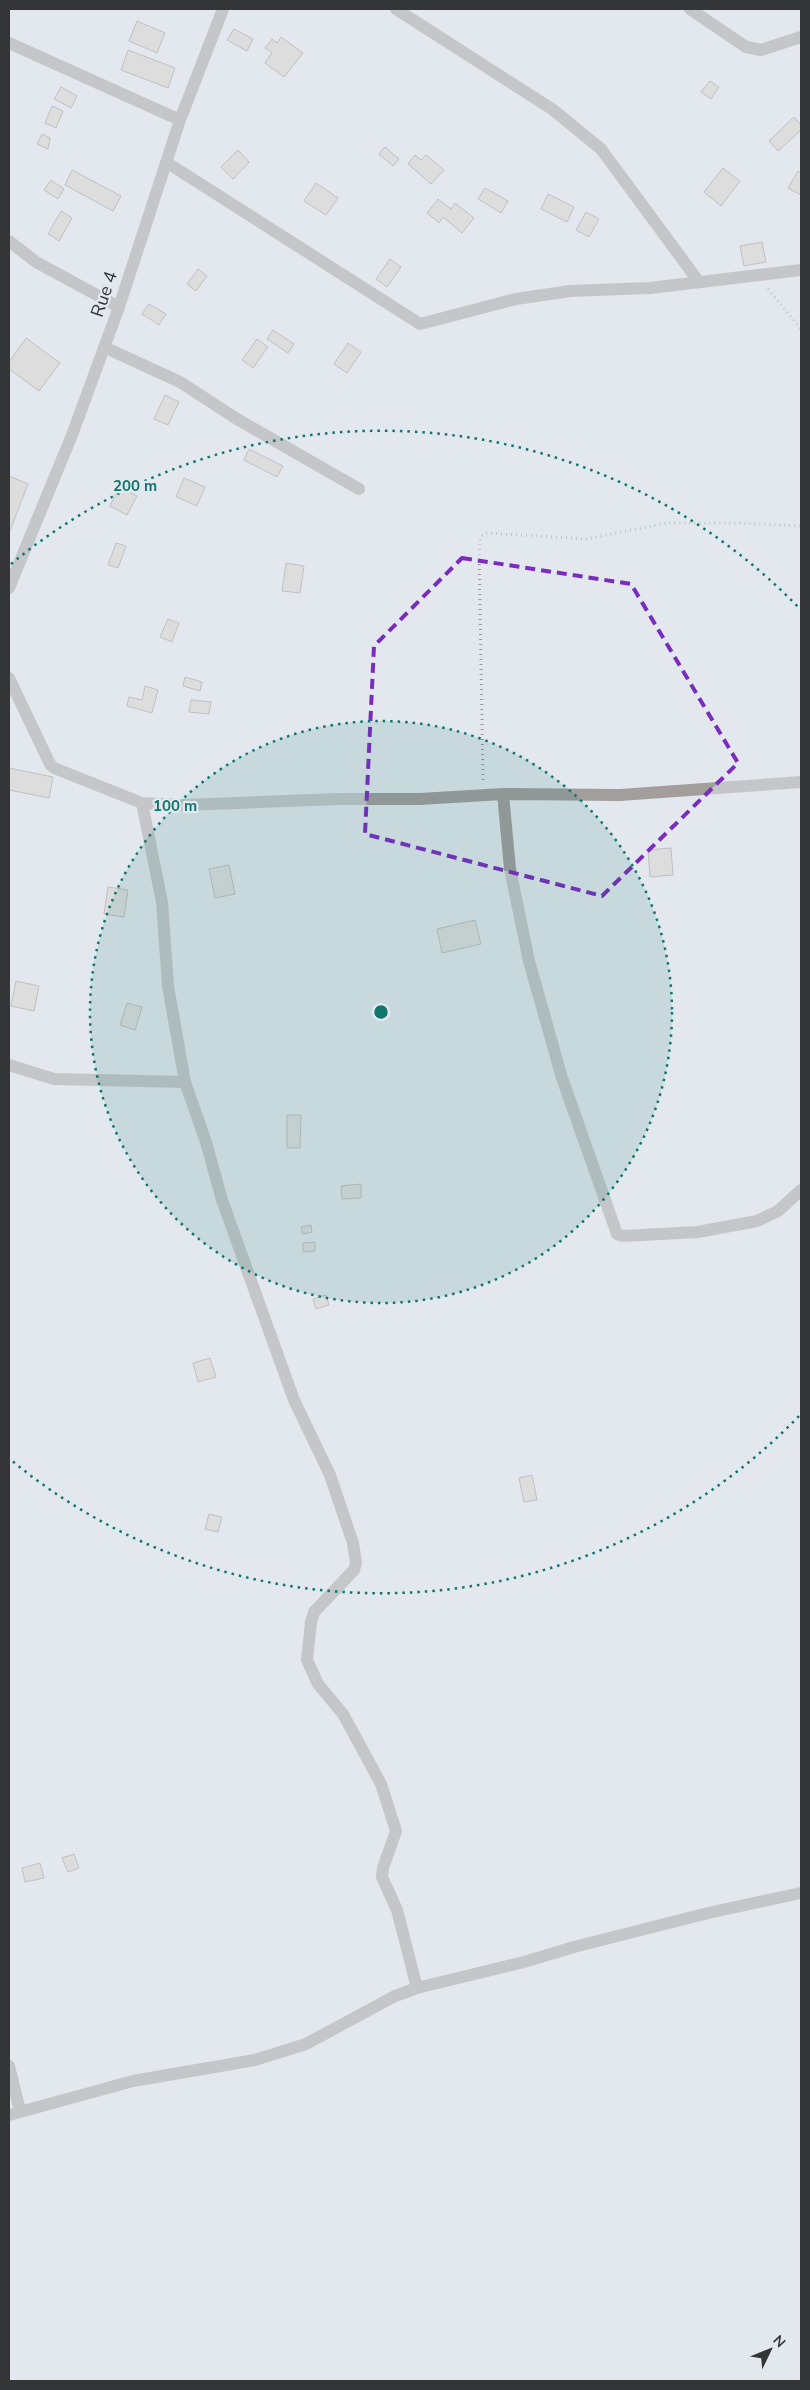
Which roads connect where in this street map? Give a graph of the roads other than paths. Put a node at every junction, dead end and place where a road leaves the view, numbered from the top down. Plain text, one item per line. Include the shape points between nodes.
1 (223, 9) edge
2 (396, 9) edge
3 (690, 9) edge
4 (801, 37) edge
5 (9, 43) edge
6 (180, 120) junction
7 (166, 162) junction
8 (9, 241) edge
9 (801, 270) edge
10 (699, 282) junction
11 (119, 306) junction
12 (104, 347) junction
13 (359, 490) dead end
14 (14, 561) edge
15 (9, 588) edge
16 (9, 678) edge
17 (801, 782) edge
18 (502, 794) junction
19 (142, 803) junction
20 (9, 1065) edge
21 (185, 1082) junction
22 (801, 1190) edge
23 (801, 1894) edge
24 (417, 1988) junction
25 (9, 2066) edge
26 (15, 2113) edge

1 - 6 street, Rue 4
2 - 10 street via 552,109 601,148
3 - 4 street via 746,47 761,50
5 - 6 street
6 - 7 street, Rue 4
7 - 10 street via 420,324 516,299 570,291 650,288
7 - 11 street, Rue 4
8 - 11 street via 44,266
9 - 10 street
11 - 12 street, Rue 4
12 - 13 street via 180,382
12 - 14 street, Rue 4 via 72,435
14 - 15 street, Rue 4
16 - 19 street via 54,768
17 - 18 street via 620,795
18 - 19 street via 226,805
18 - 22 street via 510,869 529,962 562,1078 617,1234 698,1232 757,1221 778,1211
19 - 21 street via 162,902 168,986
20 - 21 street via 54,1079
21 - 24 street via 222,1200 290,1391 330,1475 353,1543 354,1570 314,1612 307,1660 318,1684 343,1714 384,1794 396,1831 382,1877 398,1910
23 - 24 street via 708,1913
24 - 26 street via 395,1996 306,2044 264,2057 132,2081
25 - 26 street

